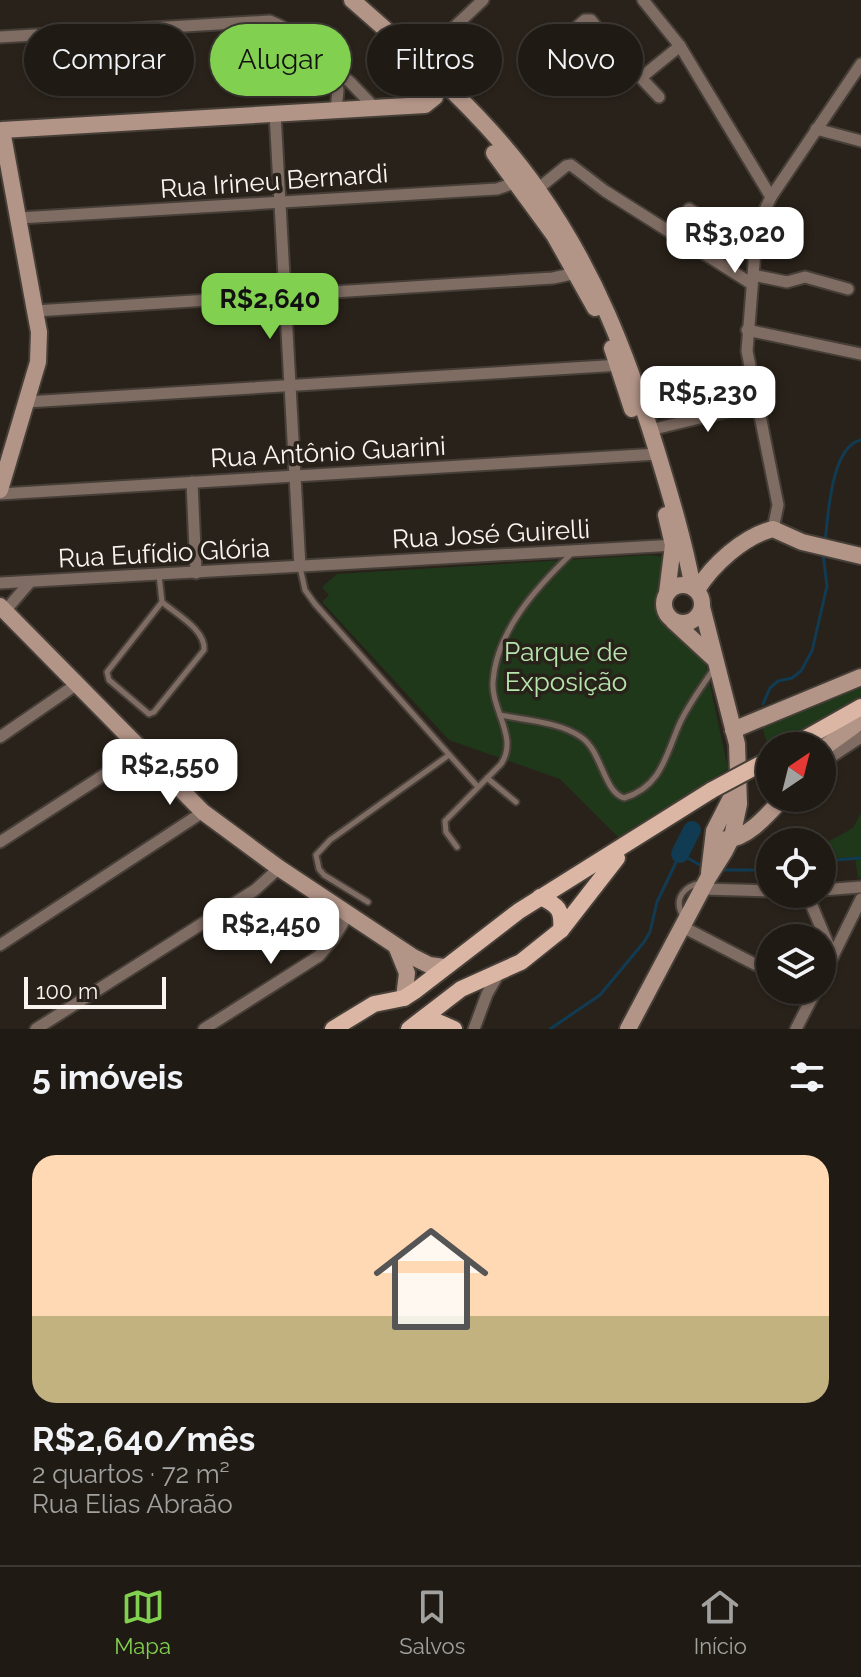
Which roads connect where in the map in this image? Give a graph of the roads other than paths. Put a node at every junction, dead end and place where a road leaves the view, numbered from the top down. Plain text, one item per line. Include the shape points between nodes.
1 (338, 0) edge
2 (352, 0) edge
3 (483, 0) edge
4 (643, 0) edge
5 (275, 24) edge
6 (369, 24) edge
7 (377, 24) edge
8 (457, 24) edge
9 (0, 37) edge
10 (610, 45) joint
11 (680, 46) junction
12 (861, 64) edge
13 (643, 76) joint
14 (351, 84) edge
15 (337, 96) edge
16 (423, 96) edge
17 (440, 96) edge
18 (659, 97) dead end
19 (374, 107) junction
20 (336, 110) junction
21 (275, 113) junction
22 (1, 126) edge
23 (816, 129) junction
24 (861, 141) edge
25 (527, 186) junction
26 (771, 197) junction
27 (280, 202) junction
28 (689, 209) dead end
29 (19, 218) junction
30 (755, 251) junction
31 (582, 272) junction
32 (752, 279) junction
33 (848, 289) dead end
34 (285, 294) junction
35 (35, 311) junction
36 (747, 330) junction
37 (861, 354) edge
38 (624, 365) junction
39 (290, 385) junction
40 (27, 402) junction
41 (757, 404) junction
42 (650, 430) junction
43 (652, 455) junction
44 (295, 476) junction
45 (192, 482) junction
46 (0, 492) edge
47 (773, 529) junction
48 (679, 544) junction
49 (573, 552) junction
50 (860, 556) edge
51 (300, 567) junction
52 (196, 573) junction
53 (159, 575) junction
54 (30, 582) junction
55 (0, 583) edge
56 (695, 589) junction
57 (667, 593) junction
58 (162, 602) junction
59 (702, 607) junction
60 (2, 611) edge
61 (671, 619) junction
62 (714, 662) junction
63 (861, 677) edge
64 (77, 684) junction
65 (861, 707) edge
66 (499, 715) junction
67 (861, 721) edge
68 (733, 730) junction
69 (817, 732) edge
70 (0, 737) edge
71 (861, 737) edge
72 (836, 739) edge
73 (141, 751) junction
74 (836, 754) edge
75 (449, 755) junction
76 (756, 766) edge
77 (487, 778) junction
78 (478, 787) junction
79 (516, 802) dead end
80 (203, 812) junction
81 (768, 812) edge
82 (727, 820) junction
83 (713, 836) junction
84 (731, 839) junction
85 (0, 842) edge
86 (629, 844) junction
87 (457, 847) dead end
88 (279, 868) junction
89 (334, 881) junction
90 (706, 883) junction
91 (861, 887) edge
92 (756, 889) edge
93 (836, 889) edge
94 (324, 897) junction
95 (540, 897) junction
96 (861, 899) edge
97 (368, 902) dead end
98 (349, 913) junction
99 (684, 924) junction
100 (561, 930) junction
101 (0, 945) edge
102 (395, 945) junction
103 (836, 950) edge
104 (756, 964) edge
105 (444, 967) junction
106 (499, 973) junction
107 (404, 998) junction
108 (806, 1004) edge
109 (411, 1027) edge
110 (36, 1029) edge
111 (204, 1029) edge
112 (333, 1029) edge
113 (454, 1029) edge
114 (474, 1029) edge
115 (628, 1029) edge
116 (796, 1029) edge

1 - 6 street
2 - 7 street
3 - 8 street
4 - 11 street
5 - 9 street via 263,20
10 - 10 street via 578,67 555,46 589,19
11 - 13 street
11 - 26 street
12 - 23 street
13 - 18 street
14 - 19 street
15 - 20 street
16 - 19 street via 411,104
17 - 25 street
19 - 20 street
20 - 21 street
21 - 22 street
21 - 27 street
22 - 29 street
23 - 24 street
23 - 26 street
25 - 27 street, Rua Irineu Bernardi
25 - 31 street
25 - 32 street via 571,165
26 - 30 street
27 - 29 street, Rua Irineu Bernardi
27 - 34 street
28 - 30 street
29 - 35 street
30 - 32 street
31 - 34 street
31 - 38 street
32 - 33 street via 787,282 805,277
32 - 36 street
34 - 35 street
34 - 39 street
35 - 40 street via 38,362
36 - 37 street
36 - 41 street
38 - 39 street
38 - 42 street
38 - 43 street
39 - 40 street
39 - 44 street
40 - 46 street
41 - 42 street
41 - 47 street via 778,505
42 - 43 street
43 - 44 street, Rua Antônio Guarini
43 - 48 street
44 - 45 street, Rua Antônio Guarini
44 - 51 street
45 - 46 street, Rua Antônio Guarini
45 - 52 street
47 - 50 street
47 - 56 street via 750,539
48 - 49 street, Rua José Guirelli
48 - 56 street
48 - 57 street
49 - 51 street, Rua José Guirelli
49 - 66 lane via 529,598 505,640 493,679
51 - 52 street, Rua Eufídio Glória
51 - 75 lane via 309,596
52 - 53 street, Rua Eufídio Glória
53 - 54 street, Rua Eufídio Glória
53 - 58 lane
54 - 55 street, Rua Eufídio Glória
54 - 60 street
56 - 57 street via 677,586
56 - 59 street
57 - 61 street via 665,610
58 - 58 lane via 199,633 205,645 149,714 109,680 107,672
59 - 61 street via 688,623
59 - 62 street
60 - 64 street
61 - 62 street
62 - 66 lane via 660,773 624,798 613,791 582,737
62 - 68 street
63 - 68 street
64 - 70 street
64 - 73 street
65 - 69 main road
66 - 77 lane via 508,753
67 - 72 street
68 - 82 street via 740,781
71 - 74 street
73 - 80 street
73 - 85 street
75 - 78 lane
75 - 89 lane via 320,849 319,869
76 - 86 main road, bridge
77 - 78 lane
77 - 79 lane
78 - 87 lane via 445,821
80 - 88 street
80 - 101 street
81 - 84 street
82 - 83 street
82 - 84 street
83 - 84 street
83 - 90 street
84 - 90 street
86 - 95 main road
86 - 100 main road
88 - 94 street
88 - 110 street via 255,890
89 - 94 lane
89 - 97 lane
90 - 92 street
90 - 99 street
91 - 93 street
94 - 98 street
95 - 100 main road via 559,906
95 - 105 main road
96 - 103 street
98 - 102 street
98 - 111 street via 319,956
99 - 104 street
99 - 115 street
100 - 106 main road
102 - 105 street via 422,962
102 - 107 street via 407,973
105 - 107 main road
106 - 109 main road via 461,989
106 - 114 street
107 - 112 main road via 374,1004
108 - 116 street
109 - 113 main road via 438,1022

